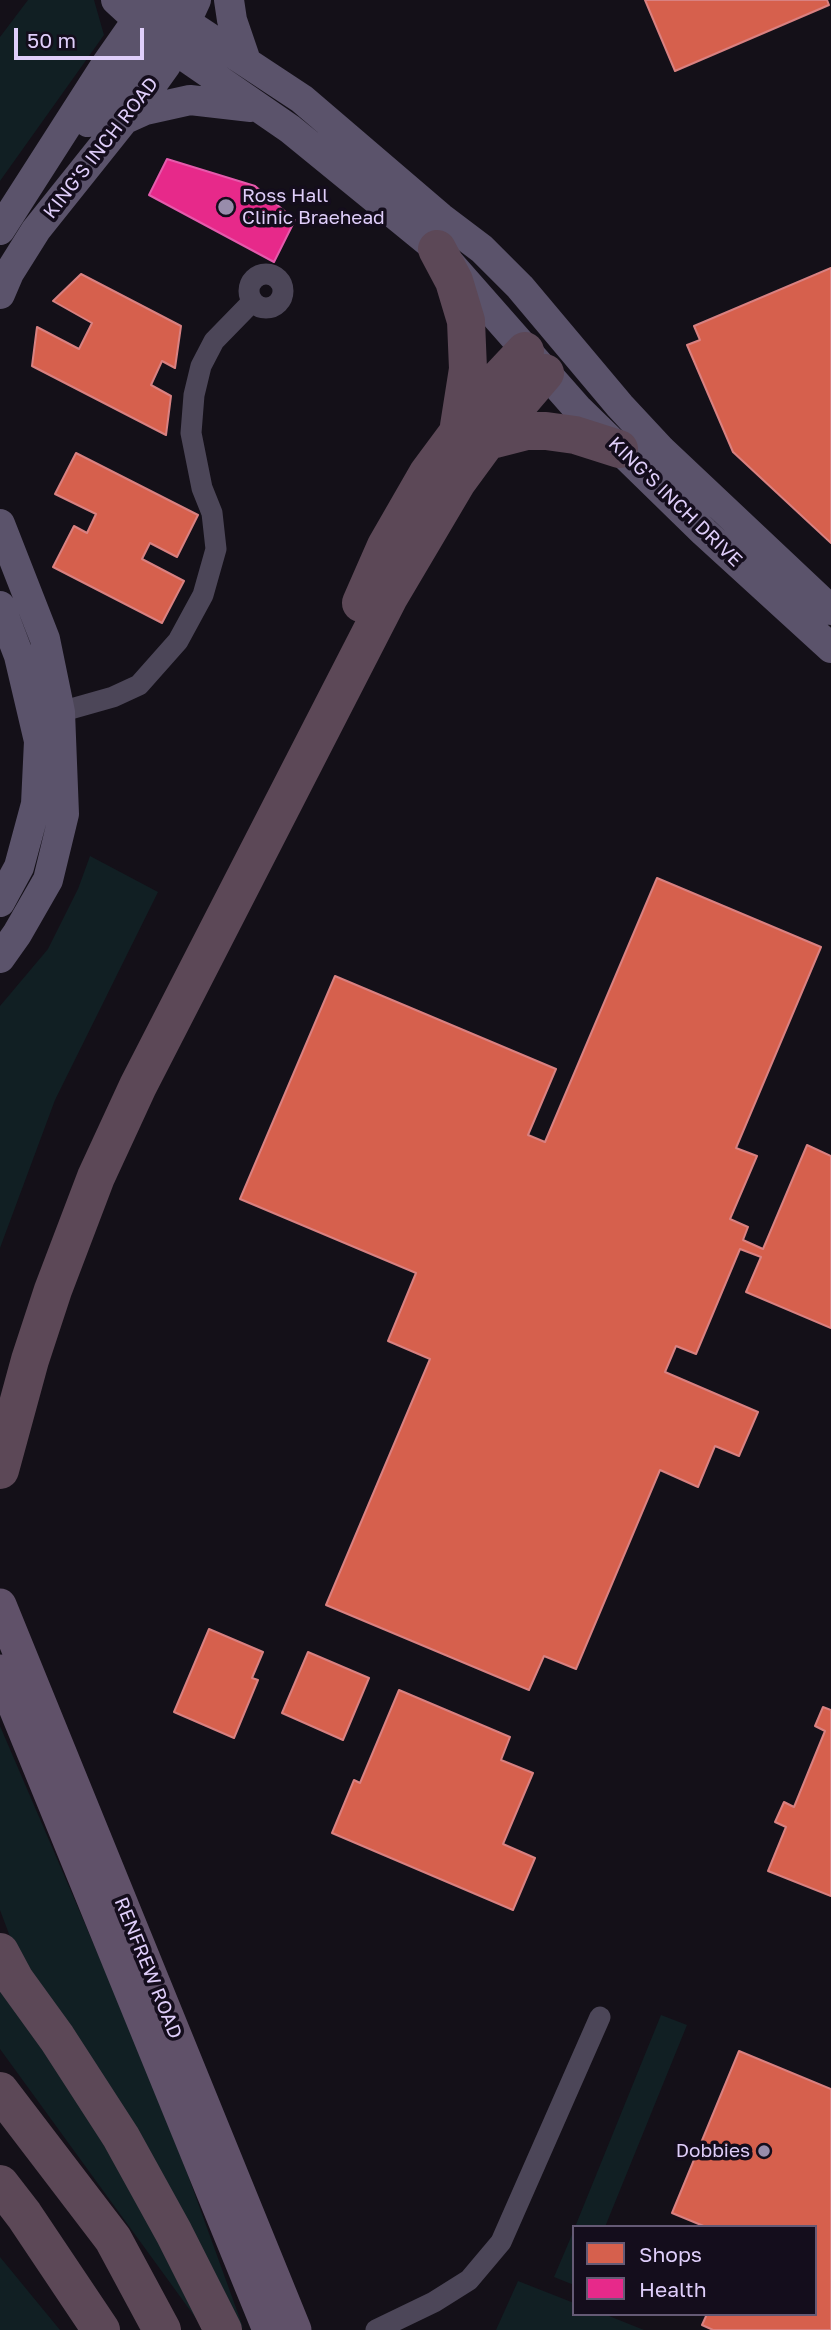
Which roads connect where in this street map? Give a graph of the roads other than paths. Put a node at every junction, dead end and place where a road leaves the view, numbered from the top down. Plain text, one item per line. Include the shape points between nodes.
1 (229, 0) edge
2 (190, 11) edge
3 (147, 18) edge
4 (246, 61) junction
5 (260, 108) junction
6 (122, 120) junction
7 (0, 230) edge
8 (437, 249) junction
9 (0, 294) edge
10 (252, 302) dead end
11 (547, 357) junction
12 (472, 436) junction
13 (619, 449) junction
14 (0, 524) edge
15 (0, 606) edge
16 (831, 610) edge
17 (831, 648) edge
18 (61, 712) junction
19 (0, 902) edge
20 (0, 958) edge
21 (0, 1381) edge
22 (0, 1470) edge
23 (4, 1614) edge
24 (0, 1671) edge
25 (0, 1952) edge
26 (600, 2017) dead end
27 (0, 2091) edge
28 (0, 2129) edge
29 (0, 2184) edge
30 (0, 2217) edge
31 (95, 2330) edge
32 (101, 2330) edge
33 (150, 2330) edge
34 (162, 2330) edge
35 (223, 2330) edge
36 (269, 2330) edge
37 (295, 2330) edge
38 (376, 2330) edge

1 - 4 street
2 - 3 street
2 - 3 street, KING'S INCH ROAD
2 - 4 street
3 - 5 street
3 - 6 street, KING'S INCH ROAD via 151,86
3 - 7 street, KING'S INCH ROAD
4 - 11 street via 319,113 482,249 553,325
5 - 6 street via 190,100
5 - 8 street
6 - 9 street, KING'S INCH ROAD via 36,230
8 - 11 street
8 - 12 highway via 454,281 466,321
10 - 18 street via 214,341 201,366 194,395 191,433 212,513 216,549 203,596 178,641 139,685
11 - 12 highway
11 - 13 street, KING'S INCH DRIVE
11 - 16 street, KING'S INCH DRIVE via 620,406
12 - 13 highway via 546,431
12 - 21 highway via 428,473 386,546 351,624 112,1090 44,1247
12 - 22 highway via 457,482 389,597 127,1109 53,1290
13 - 17 street, KING'S INCH DRIVE
14 - 18 street via 45,639
15 - 19 street via 19,656 39,741 36,804 19,867
18 - 20 street via 64,814 47,880
23 - 37 main road, RENFREW ROAD
24 - 36 main road, RENFREW ROAD
25 - 35 highway via 121,2137
26 - 38 street via 501,2242 469,2280
27 - 34 highway via 113,2239
28 - 33 highway via 87,2239
29 - 32 highway
30 - 31 highway

